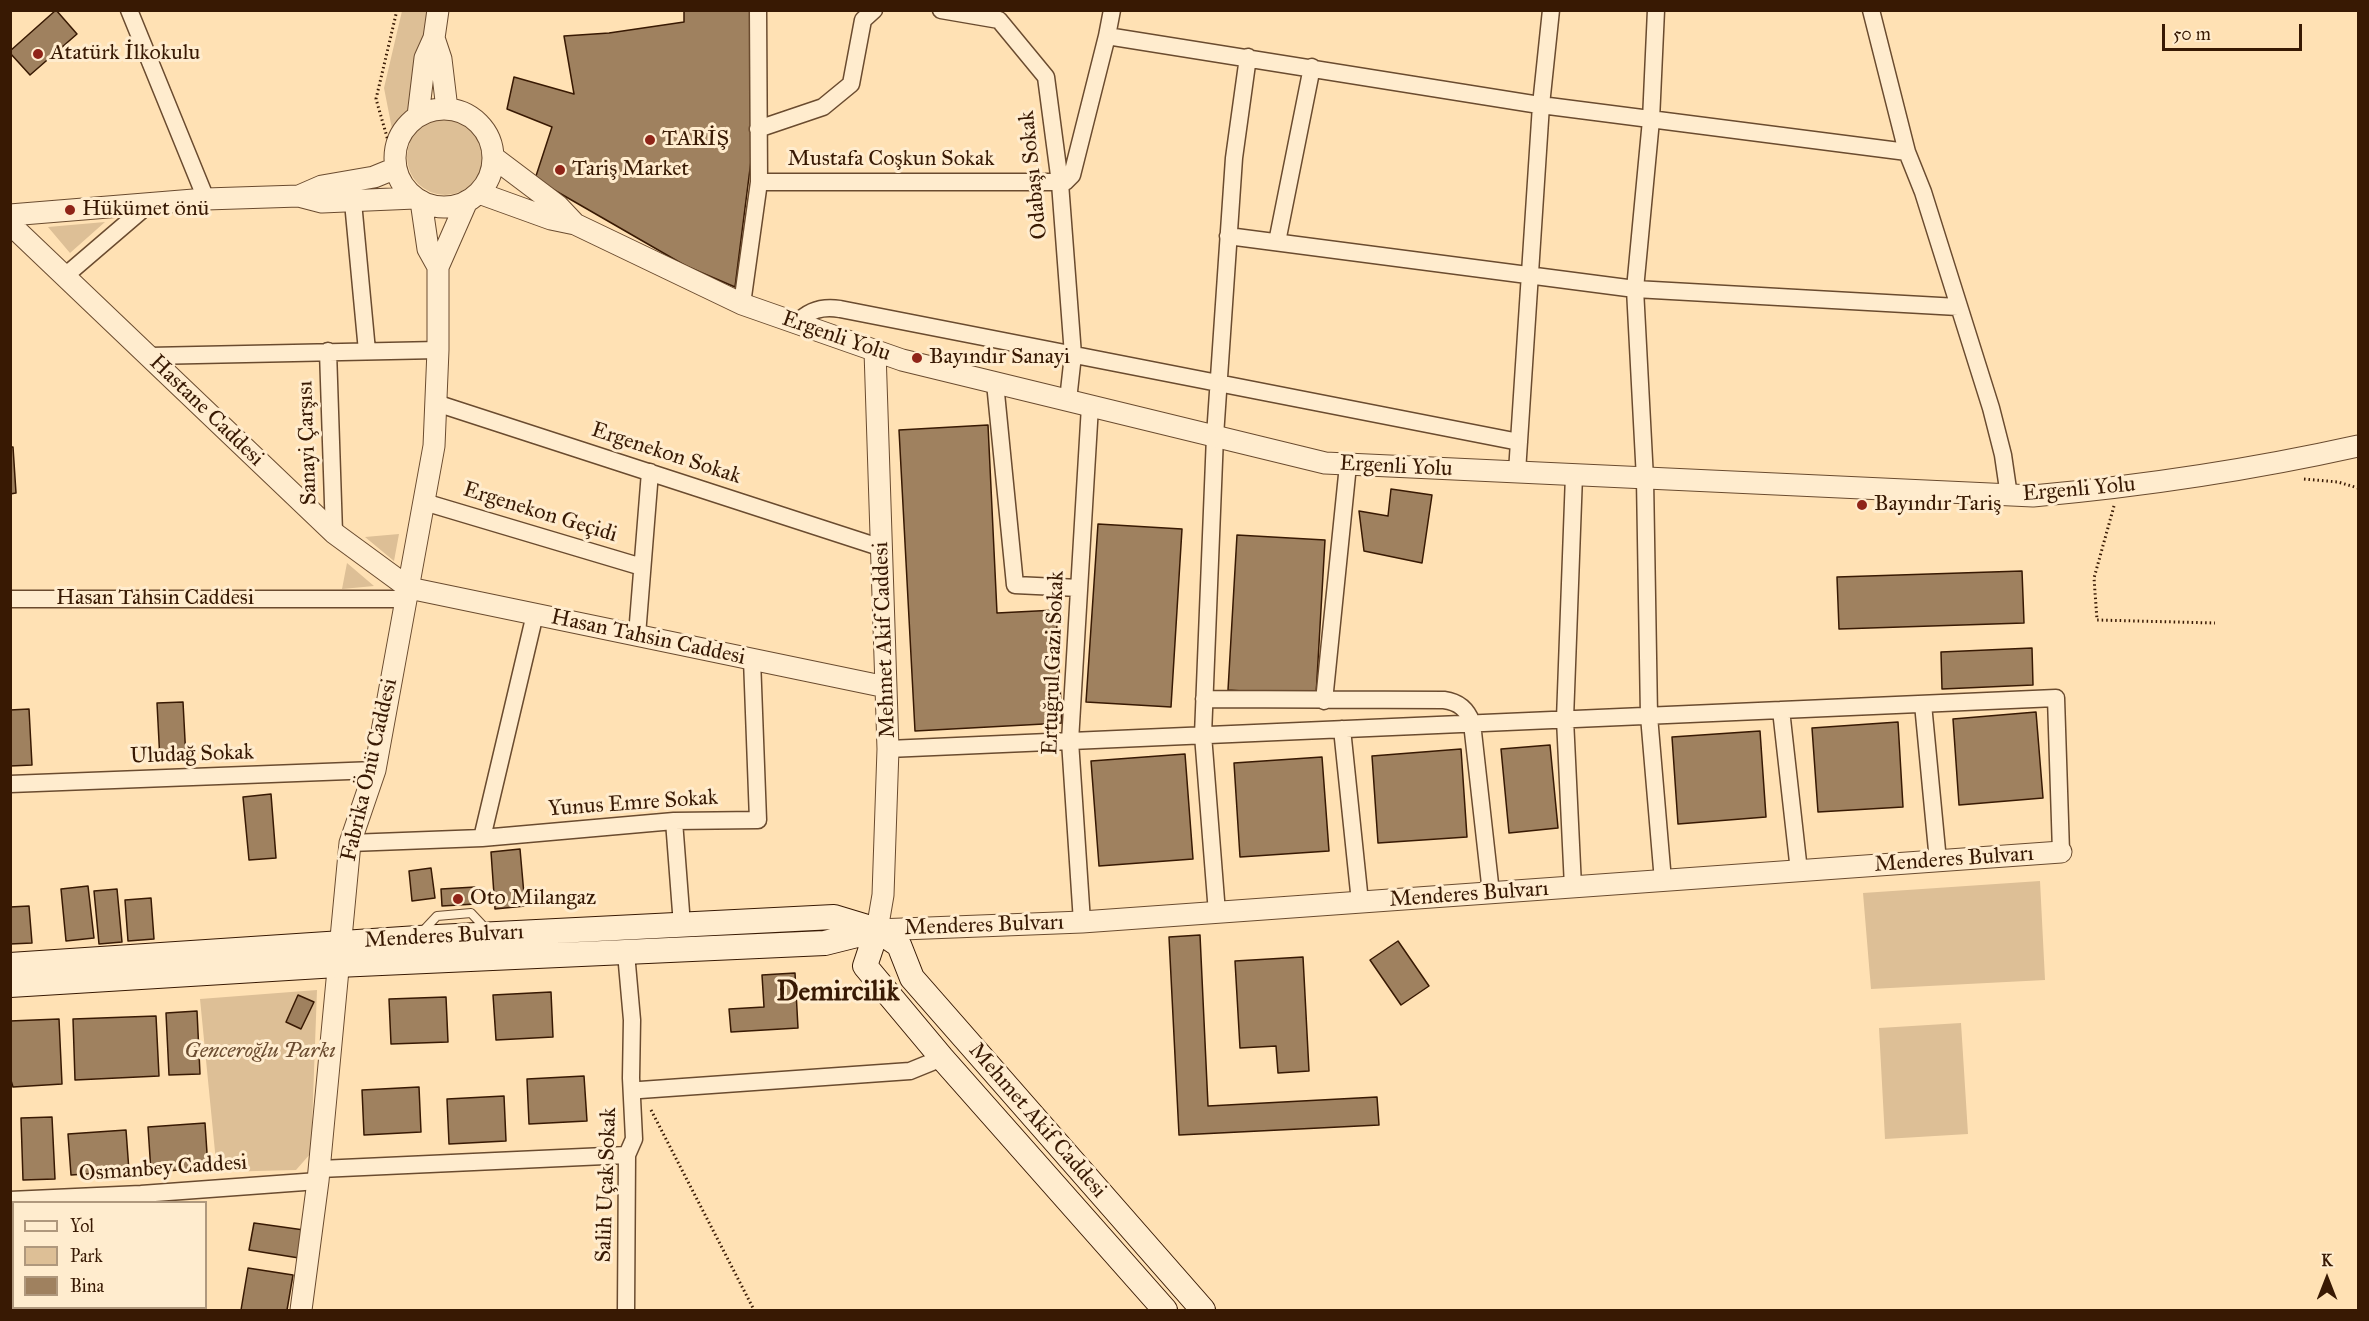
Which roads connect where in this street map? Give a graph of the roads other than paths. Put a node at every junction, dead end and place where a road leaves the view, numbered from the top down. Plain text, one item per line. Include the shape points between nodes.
1 (129, 10) edge
2 (438, 10) edge
3 (758, 10) edge
4 (874, 10) edge
5 (941, 10) edge
6 (1112, 10) edge
7 (1551, 10) edge
8 (1656, 10) edge
9 (1871, 10) edge
10 (1107, 36) junction
11 (434, 38) junction
12 (1248, 57) junction
13 (1312, 67) junction
14 (1541, 105) junction
15 (447, 109) junction
16 (418, 116) junction
17 (1651, 120) junction
18 (758, 129) junction
19 (1907, 152) junction
20 (493, 157) junction
21 (395, 165) junction
22 (759, 182) junction
23 (1060, 183) junction
24 (299, 196) junction
25 (472, 197) junction
26 (206, 199) junction
27 (418, 200) junction
28 (353, 202) junction
29 (150, 204) junction
30 (10, 215) edge
31 (10, 224) edge
32 (575, 224) junction
33 (1228, 236) junction
34 (1277, 242) junction
35 (438, 267) junction
36 (1529, 275) junction
37 (65, 276) junction
38 (1635, 289) junction
39 (742, 304) junction
40 (1958, 307) junction
41 (796, 323) junction
42 (438, 350) junction
43 (328, 351) junction
44 (367, 351) junction
45 (875, 351) junction
46 (1073, 355) junction
47 (148, 356) junction
48 (1218, 382) junction
49 (994, 383) junction
50 (1068, 400) junction
51 (436, 403) junction
52 (1090, 406) junction
53 (1215, 436) junction
54 (1519, 442) junction
55 (2358, 446) edge
56 (1348, 465) junction
57 (650, 472) junction
58 (1517, 472) junction
59 (1574, 475) junction
60 (1645, 478) junction
61 (2009, 496) junction
62 (424, 502) junction
63 (334, 533) junction
64 (882, 548) junction
65 (642, 567) junction
66 (1079, 588) junction
67 (408, 594) junction
68 (10, 599) edge
69 (535, 614) junction
70 (637, 635) junction
71 (752, 659) junction
72 (886, 687) junction
73 (1204, 699) junction
74 (1324, 701) junction
75 (1923, 704) junction
76 (1781, 710) junction
77 (1649, 716) junction
78 (1565, 719) junction
79 (1472, 723) junction
80 (1342, 729) junction
81 (1203, 735) junction
82 (1070, 741) junction
83 (888, 749) junction
84 (375, 770) junction
85 (10, 784) edge
86 (674, 821) junction
87 (482, 838) junction
88 (350, 843) junction
89 (2061, 852) joint
90 (1938, 861) junction
91 (1799, 871) junction
92 (1663, 881) junction
93 (1573, 887) junction
94 (1491, 893) junction
95 (1360, 903) junction
96 (1217, 913) junction
97 (1082, 922) junction
98 (682, 925) junction
99 (877, 930) junction
100 (626, 953) junction
101 (339, 954) junction
102 (10, 965) edge
103 (10, 985) edge
104 (942, 1058) junction
105 (640, 1090) road end
106 (627, 1155) junction
107 (319, 1175) junction
108 (141, 1198) edge
109 (10, 1200) edge
110 (301, 1311) edge
111 (626, 1311) edge
112 (1165, 1311) edge
113 (1203, 1311) edge

1 - 26 street
2 - 11 street
3 - 18 street
4 - 18 street via 863,21 851,84 823,107
5 - 23 street, Odabaşı Sokak via 999,20 1046,77
6 - 10 street
7 - 14 street
8 - 17 street
9 - 19 street
10 - 12 street
10 - 23 street via 1072,176
11 - 15 street via 441,59
11 - 16 street via 425,58
12 - 13 street
12 - 33 street
13 - 14 street
13 - 34 street
14 - 17 street
14 - 36 street
15 - 16 street
15 - 20 street via 471,116 482,127
16 - 21 street via 402,132
17 - 19 street
17 - 38 street
18 - 22 street
19 - 40 street
20 - 25 street via 492,170
20 - 32 street, Ergenli Yolu via 558,206
21 - 24 street via 374,177 322,186
21 - 27 street via 399,178
22 - 23 street, Mustafa Coşkun Sokak
22 - 39 street
23 - 46 street, Odabaşı Sokak
24 - 26 street
24 - 28 street via 322,202
25 - 27 street via 452,206
25 - 32 street
25 - 35 street, Fabrika Önü Caddesi
26 - 29 street
27 - 28 street
27 - 35 street, Fabrika Önü Caddesi via 428,249
28 - 44 street
29 - 30 street
29 - 37 street
31 - 37 street, Hastane Caddesi
32 - 39 street, Ergenli Yolu
33 - 34 street
33 - 48 street
34 - 36 street
35 - 42 street, Fabrika Önü Caddesi
36 - 38 street
36 - 54 street
37 - 47 street, Hastane Caddesi
38 - 40 street
38 - 60 street
39 - 41 street, Ergenli Yolu
40 - 61 street via 2004,455
41 - 45 street, Ergenli Yolu
41 - 46 street via 811,312 830,307
42 - 44 street, Sanayi Çarşısı
42 - 51 street, Fabrika Önü Caddesi
43 - 44 street, Sanayi Çarşısı
43 - 47 street, Sanayi Çarşısı
43 - 63 street, Sanayi Çarşısı
45 - 49 street, Ergenli Yolu
45 - 64 street, Mehmet Akif Caddesi
46 - 48 street
46 - 50 street, Odabaşı Sokak
47 - 63 street, Hastane Caddesi
48 - 53 street
48 - 54 street
49 - 50 street, Ergenli Yolu
49 - 66 street via 1015,585
50 - 52 street, Ergenli Yolu
51 - 57 street, Ergenekon Sokak
51 - 62 street, Fabrika Önü Caddesi via 434,446
52 - 53 street, Ergenli Yolu
52 - 66 street, Ertuğrul Gazi Sokak
53 - 56 street, Ergenli Yolu
53 - 73 street
54 - 58 street
55 - 61 street, Ergenli Yolu via 2267,466 2118,489
56 - 58 street, Ergenli Yolu
56 - 74 street
57 - 64 street, Ergenekon Sokak
57 - 65 street, Ergenekon Geçidi
58 - 59 street, Ergenli Yolu
59 - 60 street, Ergenli Yolu
59 - 78 street
60 - 61 street, Ergenli Yolu
60 - 77 street
62 - 65 street, Ergenekon Geçidi
62 - 67 street, Fabrika Önü Caddesi
63 - 67 street, Hastane Caddesi
64 - 72 street, Mehmet Akif Caddesi
65 - 70 street, Ergenekon Geçidi
66 - 82 street, Ertuğrul Gazi Sokak
67 - 68 street, Hasan Tahsin Caddesi
67 - 69 street, Hasan Tahsin Caddesi
67 - 84 street, Fabrika Önü Caddesi
69 - 70 street, Hasan Tahsin Caddesi
69 - 87 street
70 - 71 street, Hasan Tahsin Caddesi
71 - 72 street, Hasan Tahsin Caddesi
71 - 86 street, Yunus Emre Sokak via 758,820
72 - 83 street, Mehmet Akif Caddesi
73 - 74 street
73 - 81 street
74 - 79 street via 1451,701 1463,708
75 - 76 street
75 - 89 street via 2056,698
75 - 90 street
76 - 77 street
76 - 91 street
77 - 78 street
77 - 92 street
78 - 79 street
78 - 93 street
79 - 80 street
79 - 94 street
80 - 81 street
80 - 95 street
81 - 82 street
81 - 96 street
82 - 83 street
82 - 97 street, Ertuğrul Gazi Sokak
83 - 99 street, Mehmet Akif Caddesi via 883,895
84 - 85 street, Uludağ Sokak
84 - 88 street, Fabrika Önü Caddesi
86 - 87 street, Yunus Emre Sokak
86 - 98 street
87 - 88 street, Yunus Emre Sokak
88 - 101 street, Fabrika Önü Caddesi
89 - 90 street, Menderes Bulvarı
90 - 91 street, Menderes Bulvarı
91 - 92 street, Menderes Bulvarı
92 - 93 street, Menderes Bulvarı
93 - 94 street, Menderes Bulvarı
94 - 95 street, Menderes Bulvarı
95 - 96 street, Menderes Bulvarı
96 - 97 street, Menderes Bulvarı
97 - 99 street, Menderes Bulvarı
98 - 99 main road, Menderes Bulvarı via 834,917
98 - 101 main road, Menderes Bulvarı via 418,938
99 - 100 main road, Menderes Bulvarı via 825,943
99 - 104 main road, Mehmet Akif Caddesi via 865,966
99 - 113 main road, Mehmet Akif Caddesi via 899,945 912,978
100 - 101 main road, Menderes Bulvarı
100 - 106 street, Salih Uçak Sokak via 632,1020 634,1138
101 - 102 main road, Menderes Bulvarı
101 - 103 main road, Menderes Bulvarı
101 - 107 street, Fabrika Önü Caddesi
104 - 105 street via 910,1071
104 - 112 main road, Mehmet Akif Caddesi
106 - 107 street, Osmanbey Caddesi
106 - 111 street, Salih Uçak Sokak
107 - 108 street, Osmanbey Caddesi
107 - 110 street, Fabrika Önü Caddesi
108 - 109 street, Osmanbey Caddesi

